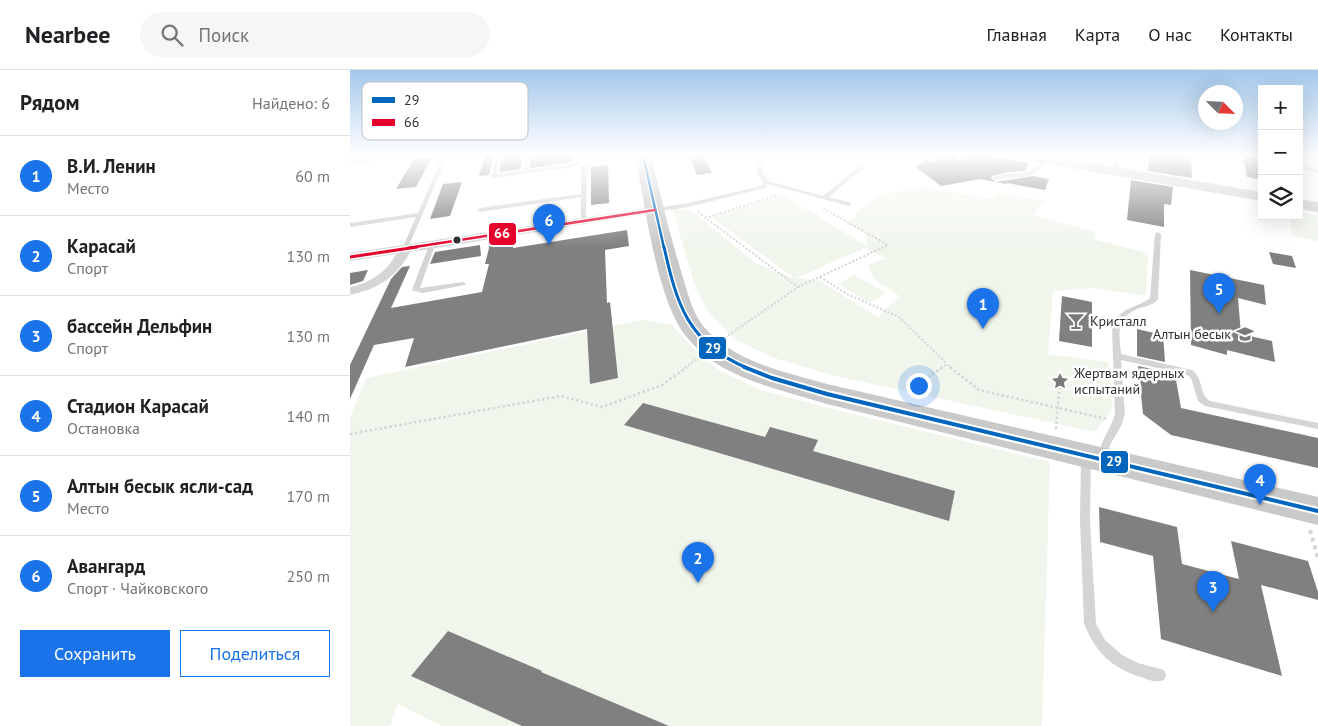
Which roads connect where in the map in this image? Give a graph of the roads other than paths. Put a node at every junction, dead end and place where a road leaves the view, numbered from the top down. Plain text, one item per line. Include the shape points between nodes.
1 (433, 186) edge
2 (584, 186) edge
3 (650, 186) edge
4 (762, 186) edge
5 (778, 186) edge
6 (839, 186) edge
7 (1191, 186) edge
8 (584, 194) junction
9 (825, 197) junction
10 (1258, 197) edge
11 (849, 204) dead end
12 (1303, 205) edge
13 (1318, 207) edge
14 (480, 210) dead end
15 (655, 210) junction
16 (420, 215) junction
17 (584, 221) junction
18 (350, 225) edge
19 (1158, 234) dead end
20 (432, 245) junction
21 (405, 249) junction
22 (350, 257) edge
23 (463, 284) dead end
24 (350, 291) edge
25 (1117, 356) junction
26 (1318, 426) edge
27 (1095, 457) junction
28 (1311, 510) edge
29 (1159, 675) dead end

1 - 16 lane
2 - 8 lane
3 - 15 main road
4 - 15 lane
5 - 9 lane
6 - 9 lane
7 - 10 street
8 - 14 lane
8 - 17 lane
9 - 11 lane
12 - 13 street
15 - 17 street
15 - 27 main road via 681,308 694,331 731,360 772,378 827,394
16 - 18 lane
16 - 21 lane
17 - 20 street
19 - 25 lane via 1154,299 1117,320
20 - 21 street
20 - 23 lane via 416,290
21 - 22 street
21 - 24 street via 399,262 382,278 368,287
25 - 26 lane via 1188,372 1195,378 1201,399 1208,404
25 - 27 lane via 1120,414
27 - 28 main road
27 - 29 lane via 1085,521 1090,624 1102,647 1123,663 1136,670

